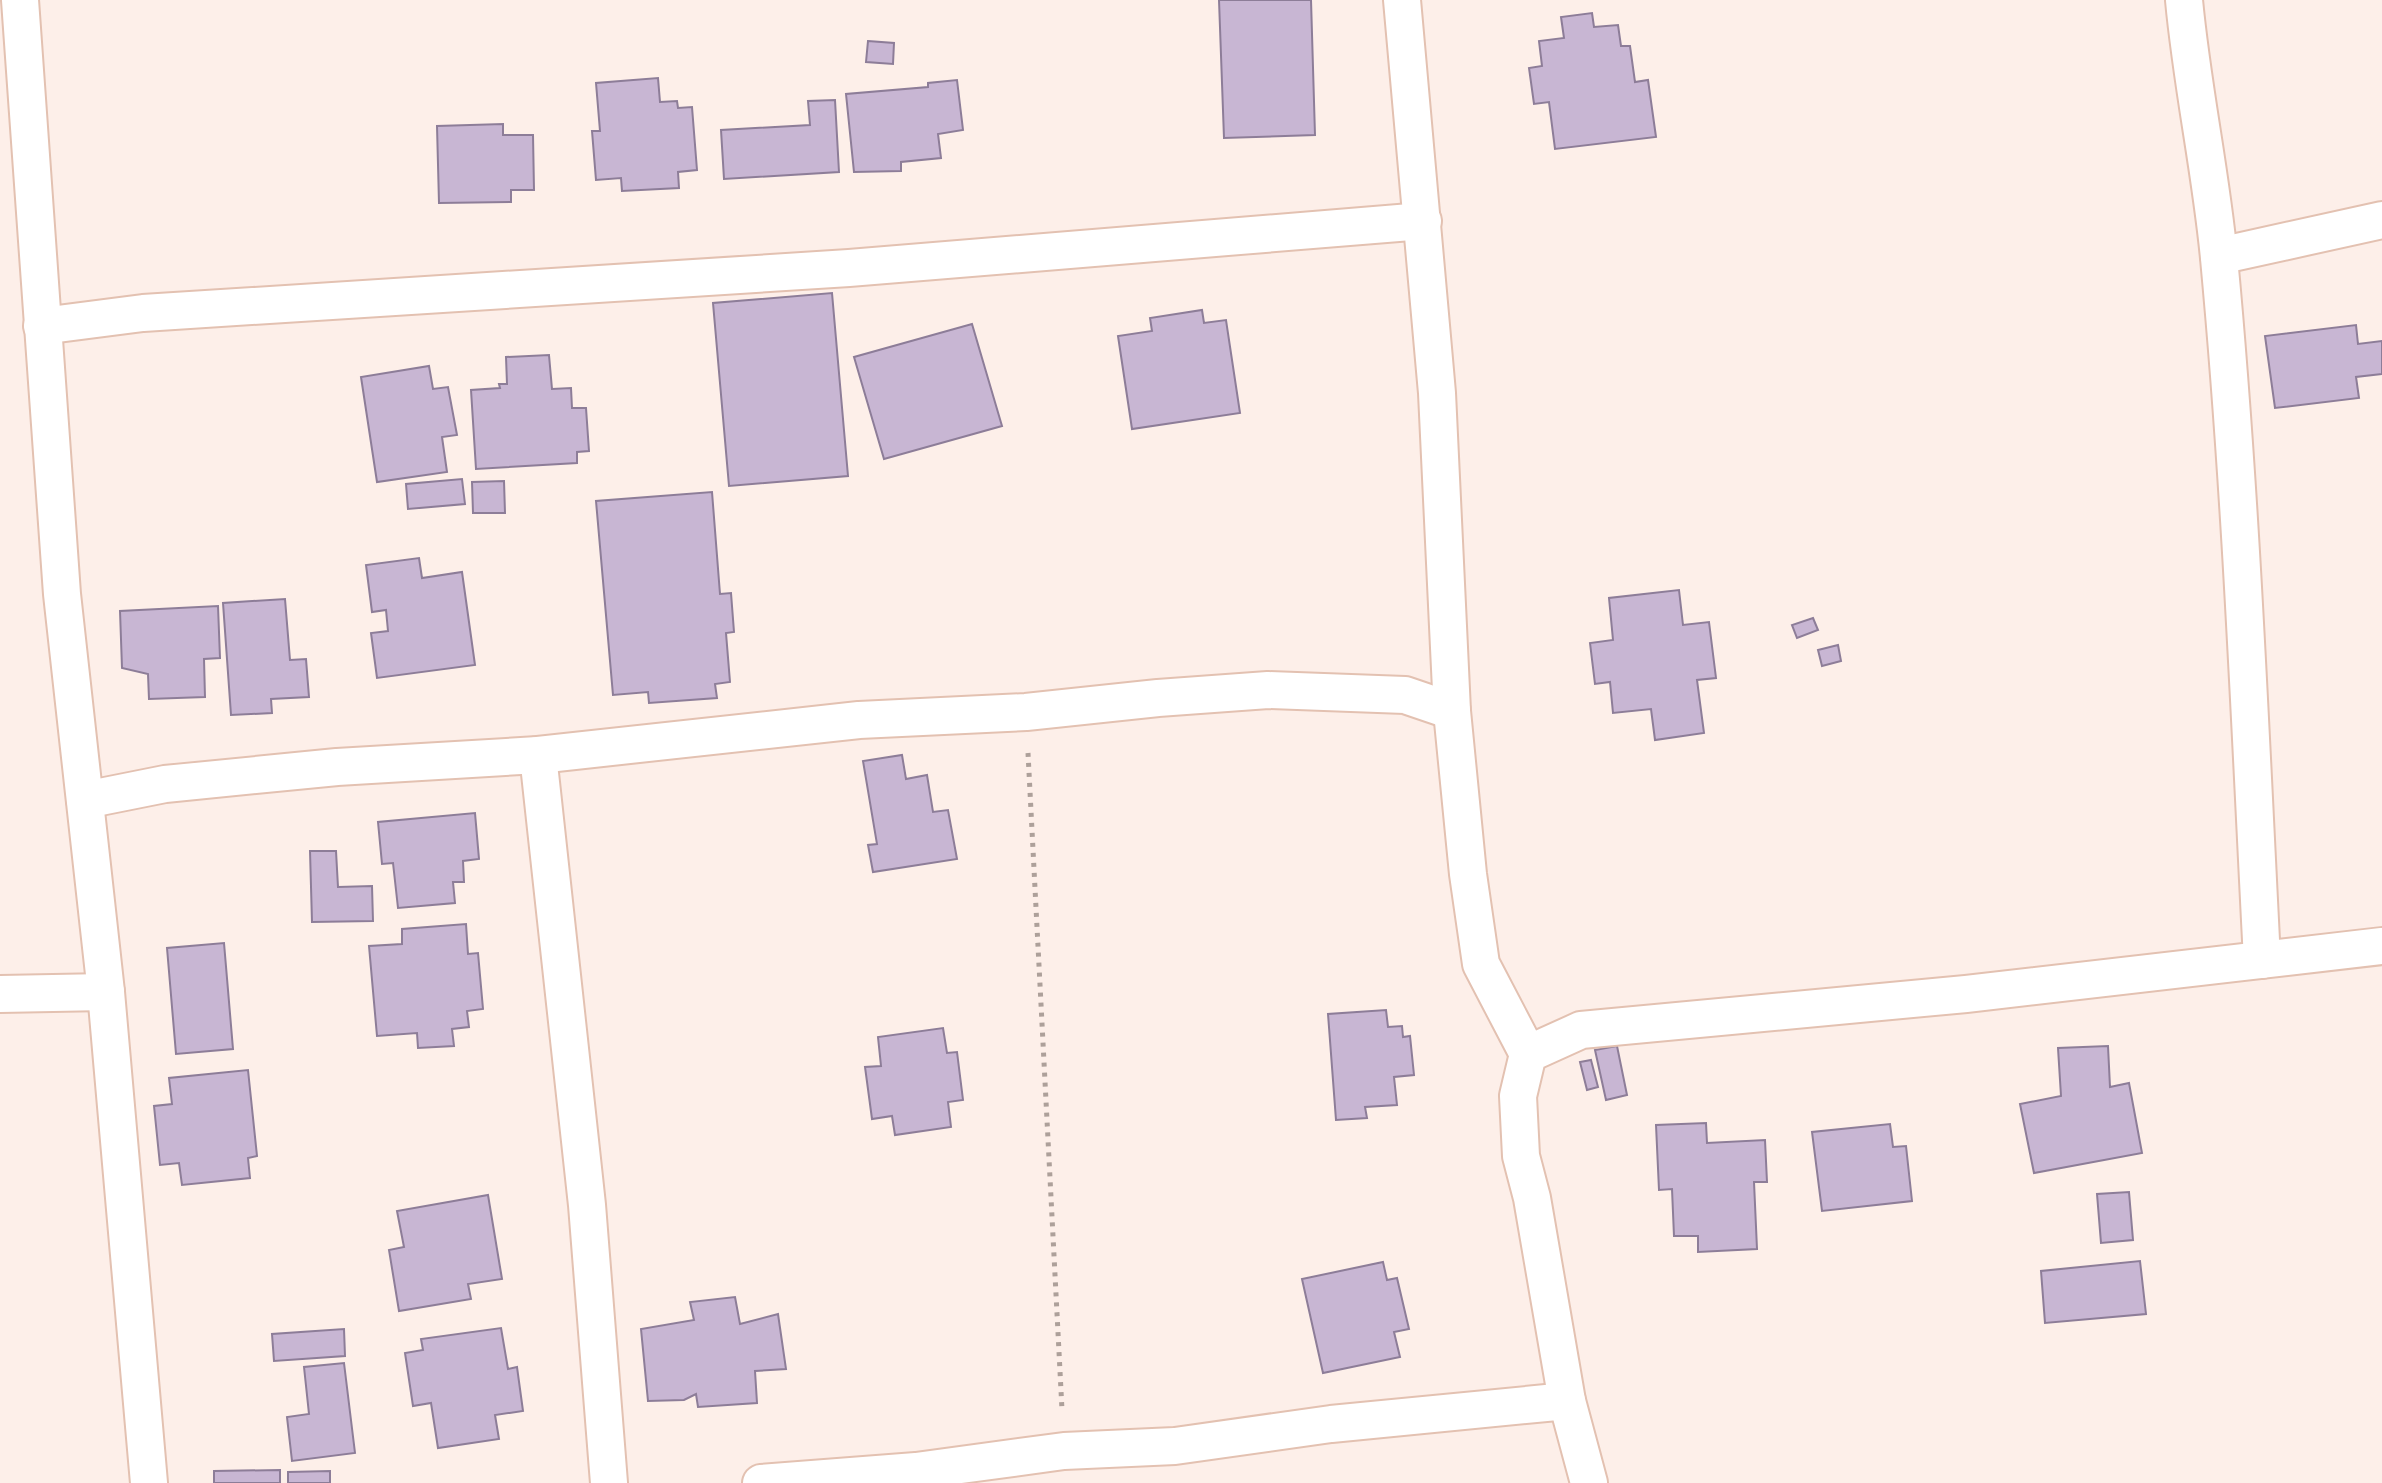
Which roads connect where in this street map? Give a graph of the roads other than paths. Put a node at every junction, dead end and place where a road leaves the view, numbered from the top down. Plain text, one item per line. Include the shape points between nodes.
1 (20, 0) edge
2 (1402, 0) edge
3 (2184, 0) edge
4 (2382, 220) edge
5 (1423, 221) junction
6 (2219, 256) junction
7 (42, 326) junction
8 (1452, 711) junction
9 (538, 755) junction
10 (85, 800) junction
11 (2382, 946) edge
12 (2262, 960) junction
13 (106, 992) junction
14 (0, 994) edge
15 (1528, 1054) junction
16 (1567, 1401) junction
17 (149, 1483) edge
18 (609, 1483) edge
19 (761, 1483) edge
20 (1589, 1483) edge

1 - 7 street
2 - 5 street
3 - 6 street
4 - 6 street
5 - 7 street via 849,268 143,313
5 - 8 street
6 - 12 street
7 - 10 street via 62,594
8 - 9 street via 1405,695 1268,690 1026,712 859,720
8 - 15 street via 1481,964
9 - 10 street via 165,784
9 - 18 street via 587,1205
10 - 13 street
11 - 12 street
12 - 15 street via 1581,1030
13 - 14 street
13 - 17 street
15 - 16 street via 1518,1096 1521,1156
16 - 19 street via 1331,1424 1175,1446 1064,1451 916,1471
16 - 20 street

